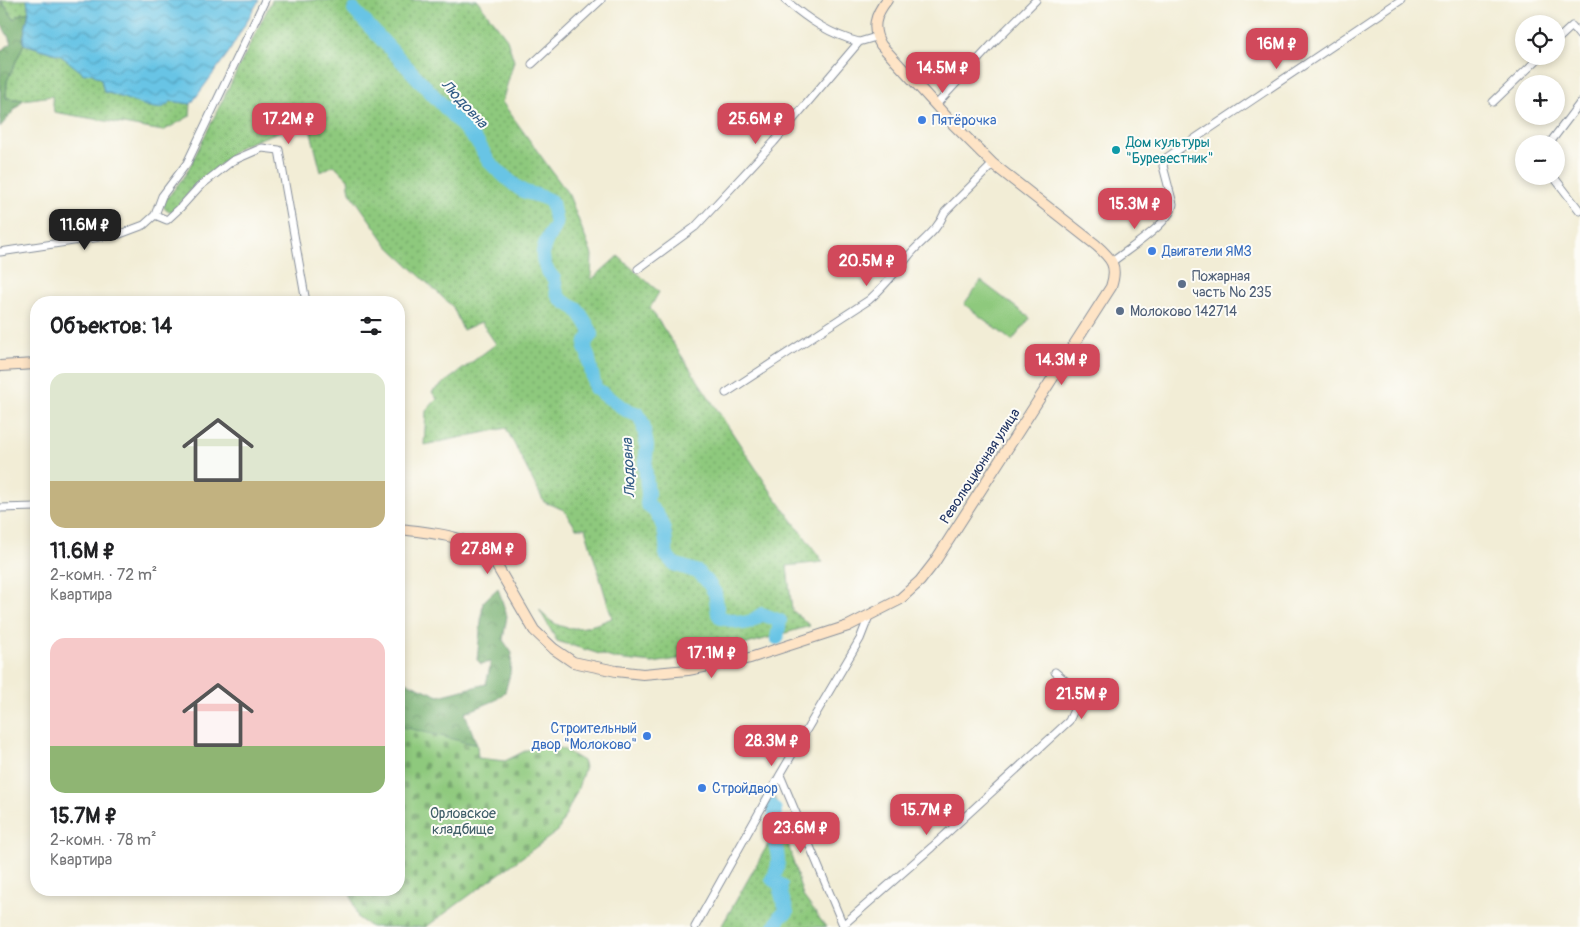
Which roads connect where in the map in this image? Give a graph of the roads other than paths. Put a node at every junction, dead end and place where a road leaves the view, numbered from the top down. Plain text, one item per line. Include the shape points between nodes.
1 (265, 0) edge
2 (601, 0) edge
3 (785, 0) edge
4 (887, 0) edge
5 (1036, 0) edge
6 (1401, 0) edge
7 (1565, 33) edge
8 (1580, 36) edge
9 (876, 37) junction
10 (859, 42) junction
11 (532, 64) dead end
12 (1531, 65) edge
13 (1493, 102) dead end
14 (1580, 104) edge
15 (936, 105) junction
16 (1556, 135) edge
17 (993, 164) junction
18 (1560, 185) edge
19 (1580, 210) edge
20 (155, 215) junction
21 (0, 252) edge
22 (1112, 262) junction
23 (638, 269) dead end
24 (305, 296) edge
25 (30, 364) edge
26 (0, 366) edge
27 (726, 393) dead end
28 (30, 507) edge
29 (0, 508) edge
30 (405, 530) edge
31 (869, 616) junction
32 (1055, 672) dead end
33 (780, 775) junction
34 (694, 927) edge

1 - 20 street via 187,163 162,196
2 - 11 street
3 - 10 street via 810,21
4 - 9 main road via 874,24
5 - 15 street
6 - 22 street via 1166,158 1163,166 1172,210 1161,224
7 - 8 street via 1572,26
9 - 10 street
9 - 15 main road
10 - 23 street via 774,142 695,227
12 - 13 street
14 - 16 street
15 - 17 main road
17 - 22 main road via 1096,245
17 - 27 street via 945,212 930,236 870,300
18 - 19 street
20 - 21 street via 144,226 120,234
20 - 24 street via 167,220 199,187 232,161 262,148 279,150
22 - 31 main road, Революционная улица via 1114,278 1111,287 934,563 899,600
25 - 26 main road
28 - 29 street
30 - 31 main road, Революционная улица via 451,536 486,552 534,630 573,662 598,668 643,674 717,666 814,638
31 - 33 street via 860,639
32 - 33 street via 1081,694 1069,721 843,925
33 - 34 street

